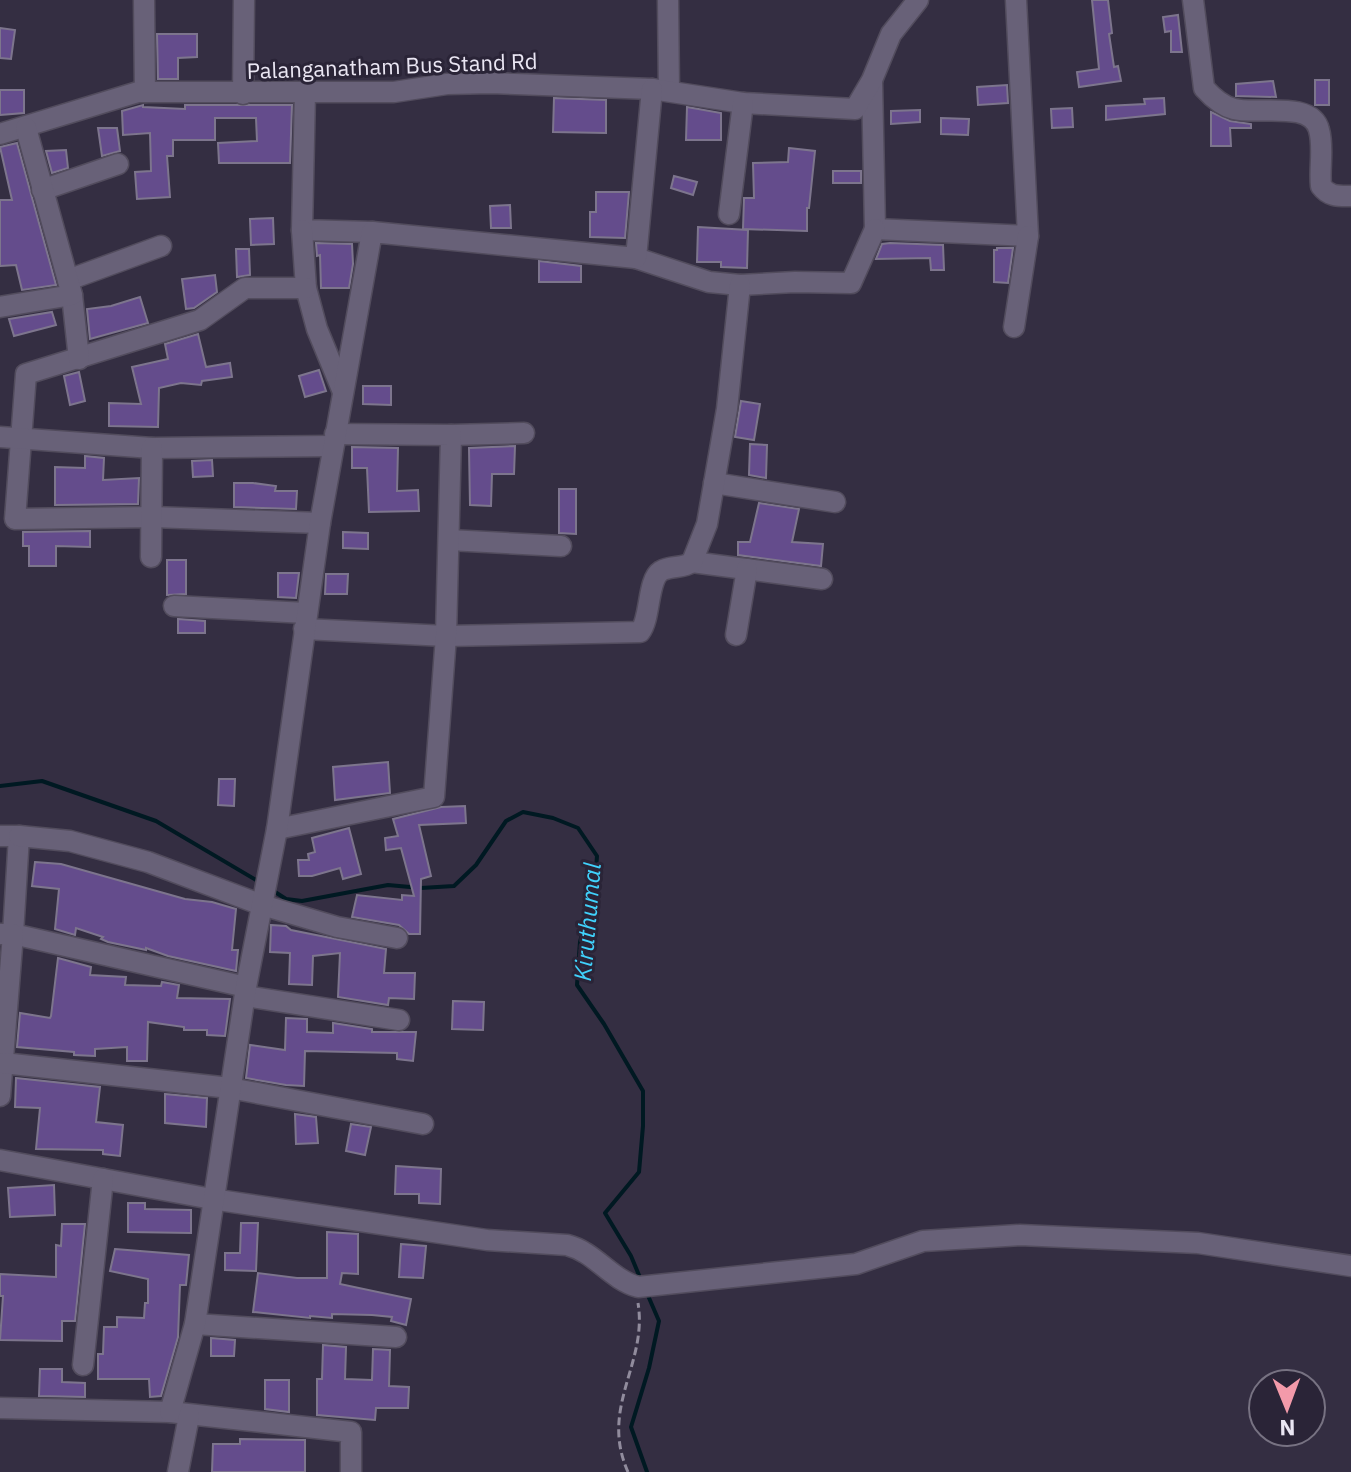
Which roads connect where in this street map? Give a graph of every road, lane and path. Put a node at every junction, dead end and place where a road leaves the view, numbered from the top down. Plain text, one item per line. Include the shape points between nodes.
1 (144, 0) edge
2 (244, 0) edge
3 (668, 0) edge
4 (918, 0) edge
5 (1016, 0) edge
6 (1193, 0) edge
7 (872, 80) junction
8 (660, 90) junction
9 (145, 92) junction
10 (305, 92) junction
11 (243, 94) junction
12 (743, 103) junction
13 (26, 128) junction
14 (0, 134) edge
15 (118, 164) dead end
16 (42, 190) junction
17 (1351, 196) edge
18 (729, 214) dead end
19 (875, 229) junction
20 (302, 230) junction
21 (372, 232) junction
22 (1028, 236) junction
23 (161, 246) dead end
24 (636, 258) junction
25 (740, 285) junction
26 (70, 288) junction
27 (306, 288) junction
28 (0, 307) edge
29 (1014, 327) dead end
30 (79, 359) junction
31 (343, 392) junction
32 (524, 433) dead end
33 (451, 435) junction
34 (10, 438) edge
35 (334, 440) junction
36 (152, 448) junction
37 (714, 483) junction
38 (835, 502) dead end
39 (153, 517) junction
40 (320, 523) junction
41 (449, 540) junction
42 (561, 546) dead end
43 (151, 557) dead end
44 (692, 562) junction
45 (747, 569) junction
46 (822, 579) dead end
47 (174, 606) dead end
48 (305, 621) junction
49 (736, 635) dead end
50 (446, 636) junction
51 (277, 829) junction
52 (9, 836) edge
53 (263, 899) junction
54 (6, 934) edge
55 (397, 938) dead end
56 (246, 992) junction
57 (399, 1020) dead end
58 (3, 1063) junction
59 (230, 1088) junction
60 (0, 1096) edge
61 (423, 1124) dead end
62 (0, 1160) edge
63 (103, 1179) junction
64 (212, 1199) junction
65 (1351, 1266) edge
66 (634, 1286) junction
67 (195, 1324) junction
68 (396, 1337) dead end
69 (83, 1365) dead end
70 (0, 1408) edge
71 (180, 1414) junction
72 (178, 1472) edge
73 (351, 1472) edge
74 (628, 1472) edge

1 - 9 street
2 - 11 street
3 - 8 street
4 - 7 street, Palanganatham Bus Stand Rd via 891,34
5 - 22 street
6 - 17 street via 1204,88 1238,110 1300,111 1314,120 1319,129 1321,186 1335,196
7 - 12 street, Palanganatham Bus Stand Rd via 855,109
7 - 19 street
8 - 10 street, Palanganatham Bus Stand Rd via 491,83 394,92
8 - 12 street, Palanganatham Bus Stand Rd
8 - 24 street
9 - 11 street, Palanganatham Bus Stand Rd
9 - 13 street, Palanganatham Bus Stand Rd
10 - 11 street, Palanganatham Bus Stand Rd
10 - 20 street
12 - 18 street
13 - 14 street, Palanganatham Bus Stand Rd
13 - 16 street
15 - 16 street
16 - 26 street
19 - 22 street
19 - 25 street via 851,283
20 - 21 street
20 - 27 street
21 - 24 street
21 - 31 street
22 - 29 street
23 - 26 street
24 - 25 street via 692,278
25 - 37 street
26 - 28 street
26 - 30 street
27 - 30 street via 245,288 200,320
27 - 31 street
30 - 34 street via 26,374
31 - 35 street
32 - 33 street
33 - 35 street
33 - 41 street
34 - 36 street
34 - 39 street via 15,519
35 - 36 street
35 - 40 street
36 - 39 street
37 - 38 street
37 - 44 street via 707,524
39 - 40 street
39 - 43 street
40 - 48 street
41 - 42 street
41 - 50 street
44 - 45 street
44 - 50 street via 656,577 640,632
45 - 46 street
45 - 49 street
47 - 48 street
48 - 50 street
48 - 51 street
50 - 51 street via 434,797
51 - 53 street
52 - 53 street via 70,841
52 - 54 street
53 - 55 street via 337,927
53 - 56 street
54 - 56 street
54 - 58 street
56 - 57 street
56 - 59 street
58 - 59 street
58 - 60 street
59 - 61 street
59 - 64 street
62 - 63 street
63 - 64 street
63 - 69 street
64 - 66 street via 487,1240 567,1245
64 - 67 street
65 - 66 street via 1198,1243 1020,1235 923,1241 824,1269
66 - 74 path via 641,1318 619,1406 618,1436
67 - 68 street
67 - 71 street
70 - 71 street
71 - 72 street
71 - 73 street via 351,1432

